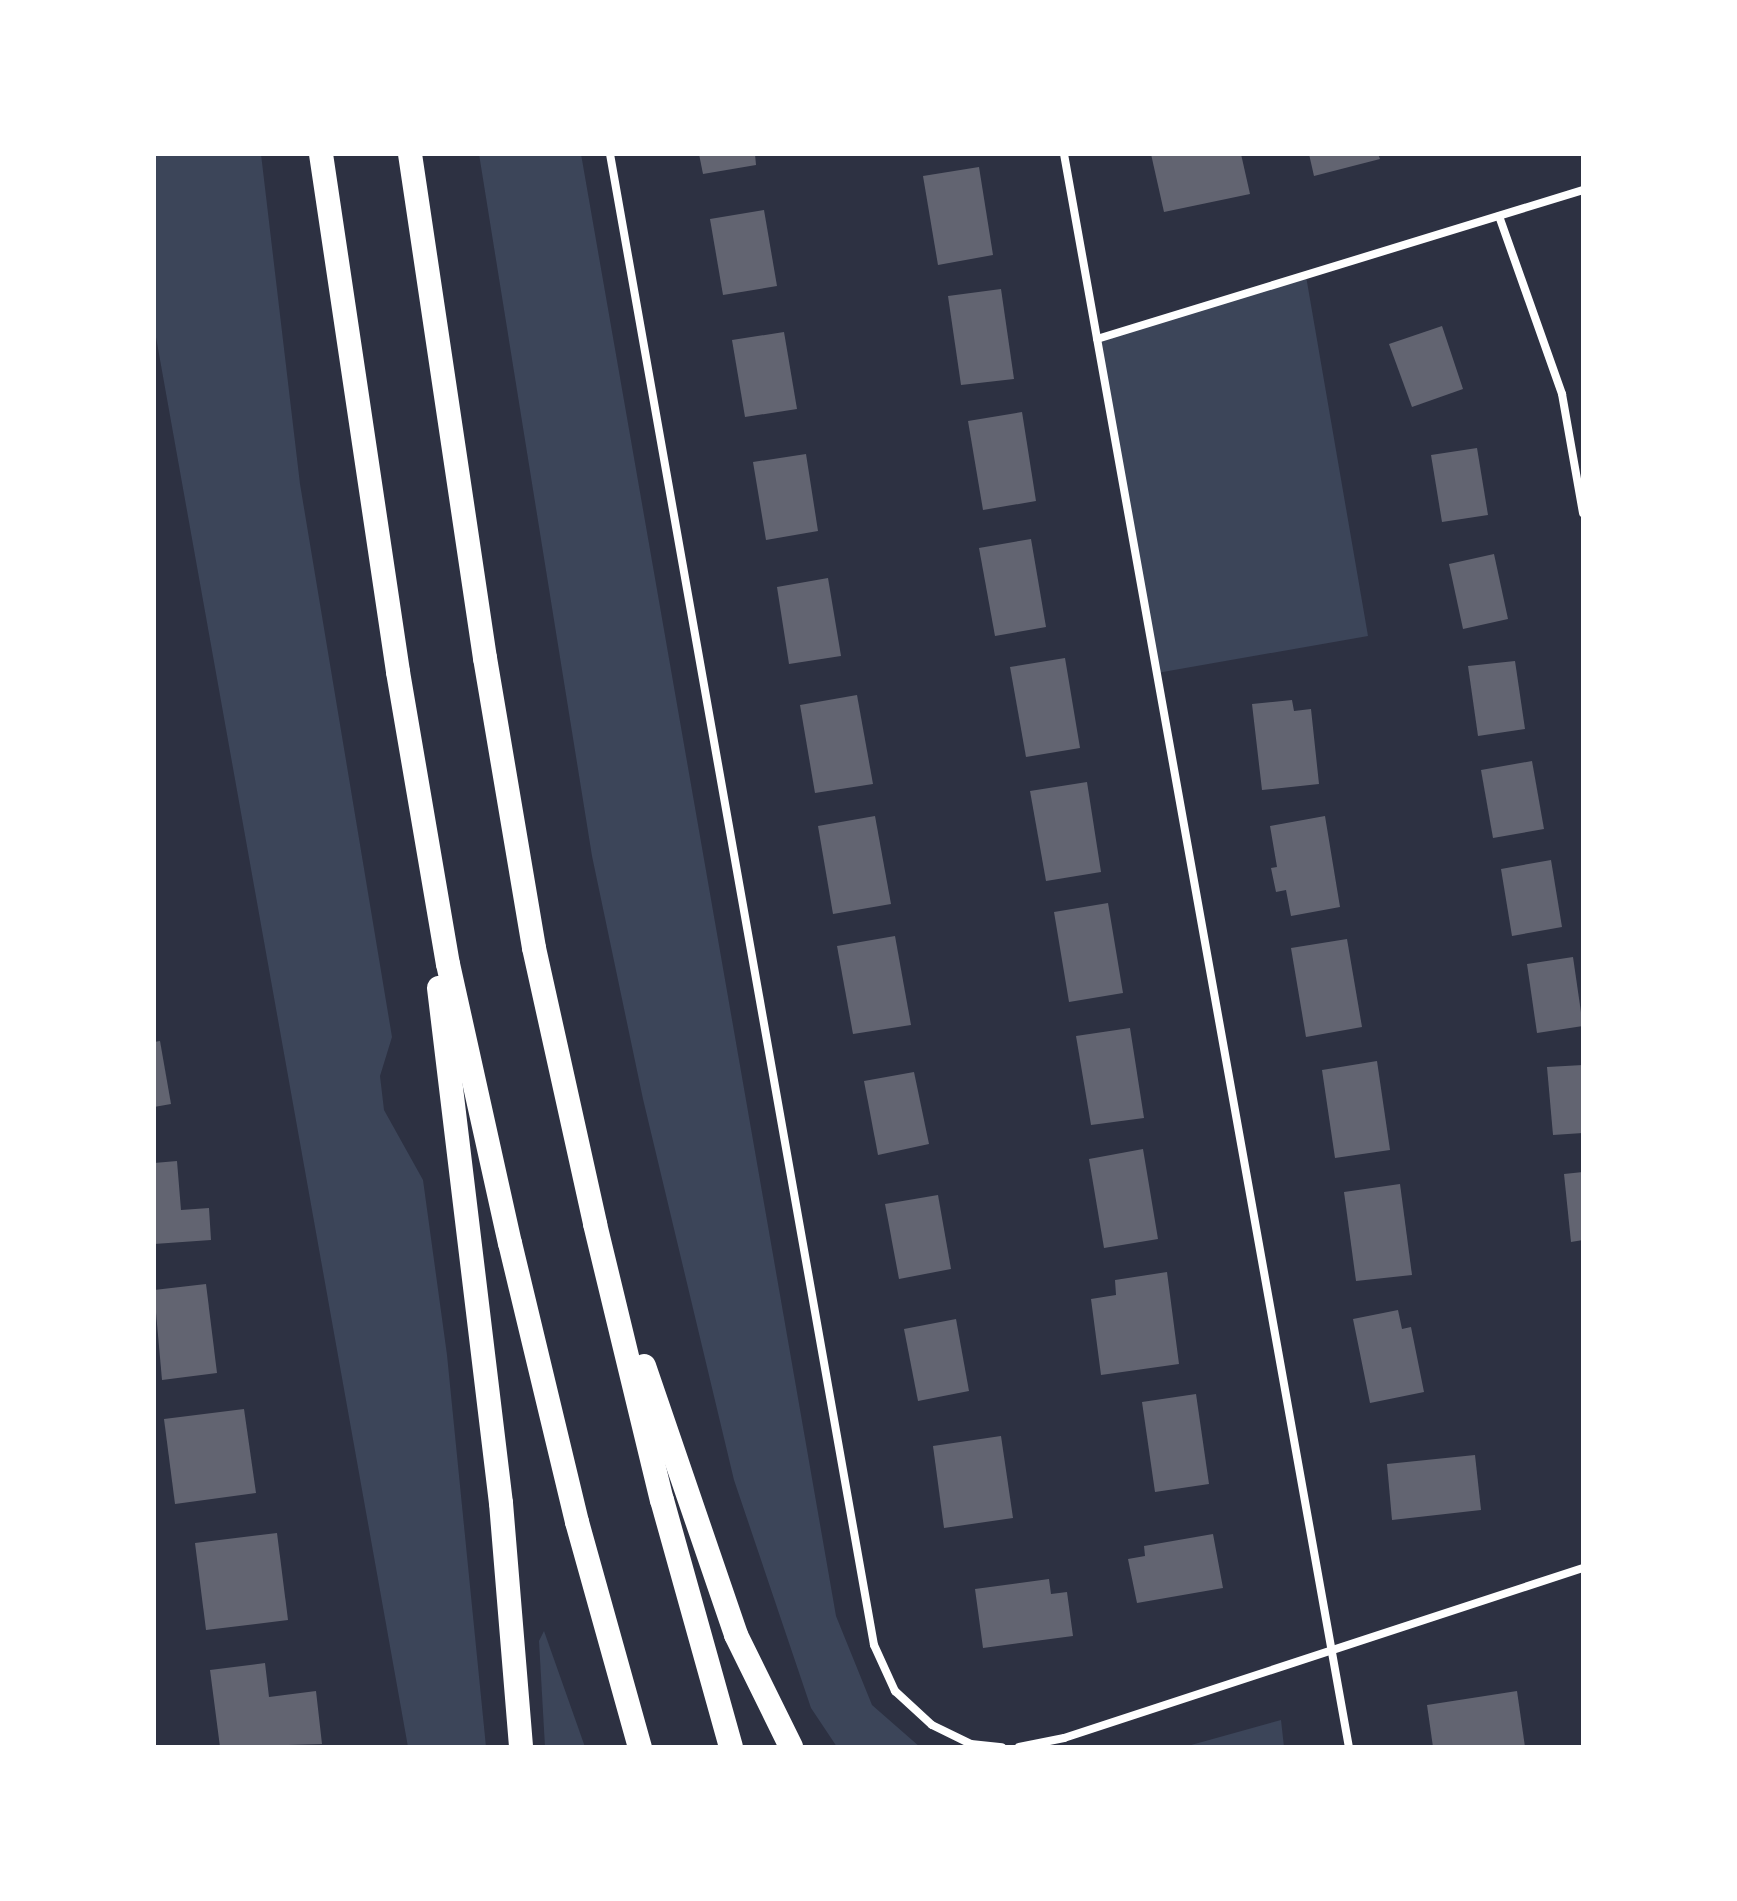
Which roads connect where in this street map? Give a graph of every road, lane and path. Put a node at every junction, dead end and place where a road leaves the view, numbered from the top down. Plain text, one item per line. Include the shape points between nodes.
1 (321, 154) edge
2 (410, 154) edge
3 (610, 154) edge
4 (1064, 154) edge
5 (1583, 190) edge
6 (1499, 216) junction
7 (1097, 339) junction
8 (1583, 513) edge
9 (398, 672) junction
10 (595, 1224) junction
11 (1583, 1568) edge
12 (1332, 1650) junction
13 (521, 1747) edge
14 (640, 1747) edge
15 (731, 1747) edge
16 (791, 1747) edge
17 (1002, 1747) edge
18 (1019, 1747) edge
19 (1349, 1747) edge

1 - 9 highway
2 - 10 highway via 534,948
3 - 17 street via 874,1645 895,1691 932,1725 971,1744
4 - 7 street
5 - 6 street
6 - 7 street
6 - 8 street via 1562,394
7 - 12 street
9 - 13 highway via 484,1347
9 - 14 highway via 448,964 503,1212 577,1522
10 - 15 highway via 662,1500
10 - 16 highway via 736,1635
11 - 12 street
12 - 18 street via 1064,1738
12 - 19 street

